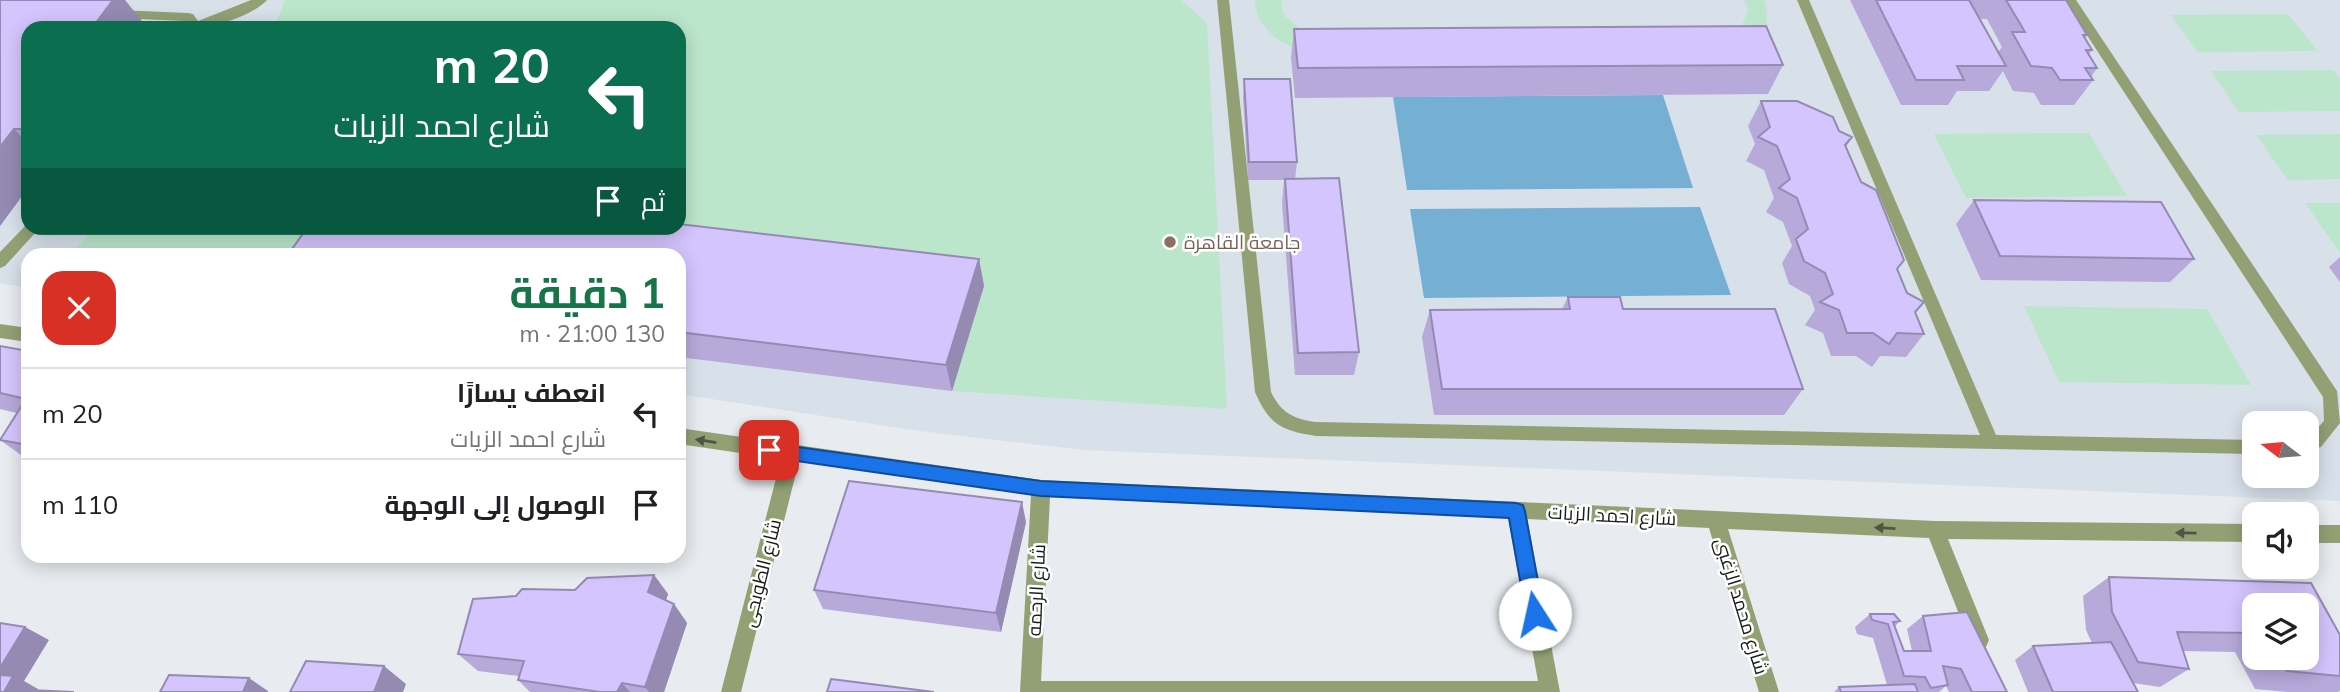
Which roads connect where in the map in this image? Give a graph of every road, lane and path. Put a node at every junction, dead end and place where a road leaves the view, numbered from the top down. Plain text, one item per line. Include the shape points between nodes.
1 (261, 0) edge
2 (1223, 0) edge
3 (1803, 0) edge
4 (2070, 0) edge
5 (106, 13) edge
6 (191, 21) edge
7 (212, 21) edge
8 (23, 235) edge
9 (6, 249) edge
10 (0, 262) edge
11 (0, 331) edge
12 (21, 334) edge
13 (686, 437) edge
14 (2319, 438) edge
15 (1992, 442) junction
16 (2242, 447) edge
17 (791, 454) junction
18 (1041, 488) junction
19 (1516, 511) junction
20 (1716, 520) junction
21 (1935, 530) junction
22 (2242, 533) edge
23 (2319, 534) edge
24 (2340, 534) edge
25 (1985, 655) edge
26 (1550, 691) edge
27 (731, 692) edge
28 (1030, 692) edge
29 (1769, 692) edge

1 - 7 lane
2 - 15 lane via 1263,392 1271,412 1291,426
3 - 15 lane
4 - 14 lane via 2331,396 2332,423
5 - 6 lane via 172,14
8 - 9 lane
9 - 10 lane
11 - 12 street
17 -> 13 street, شارع احمد الزيات
15 - 16 lane
17 - 18 street, شارع احمد الزيات
17 - 27 street, شارع الطوبجى
18 - 19 street, شارع احمد الزيات
18 - 28 street, شارع الرحمه
19 - 20 street, شارع احمد الزيات
19 - 26 street
21 -> 20 street, شارع احمد الزيات
20 - 29 street, شارع محمد الزغبى
22 -> 21 street, شارع احمد الزيات
21 - 25 street
23 - 24 street
26 - 28 street

